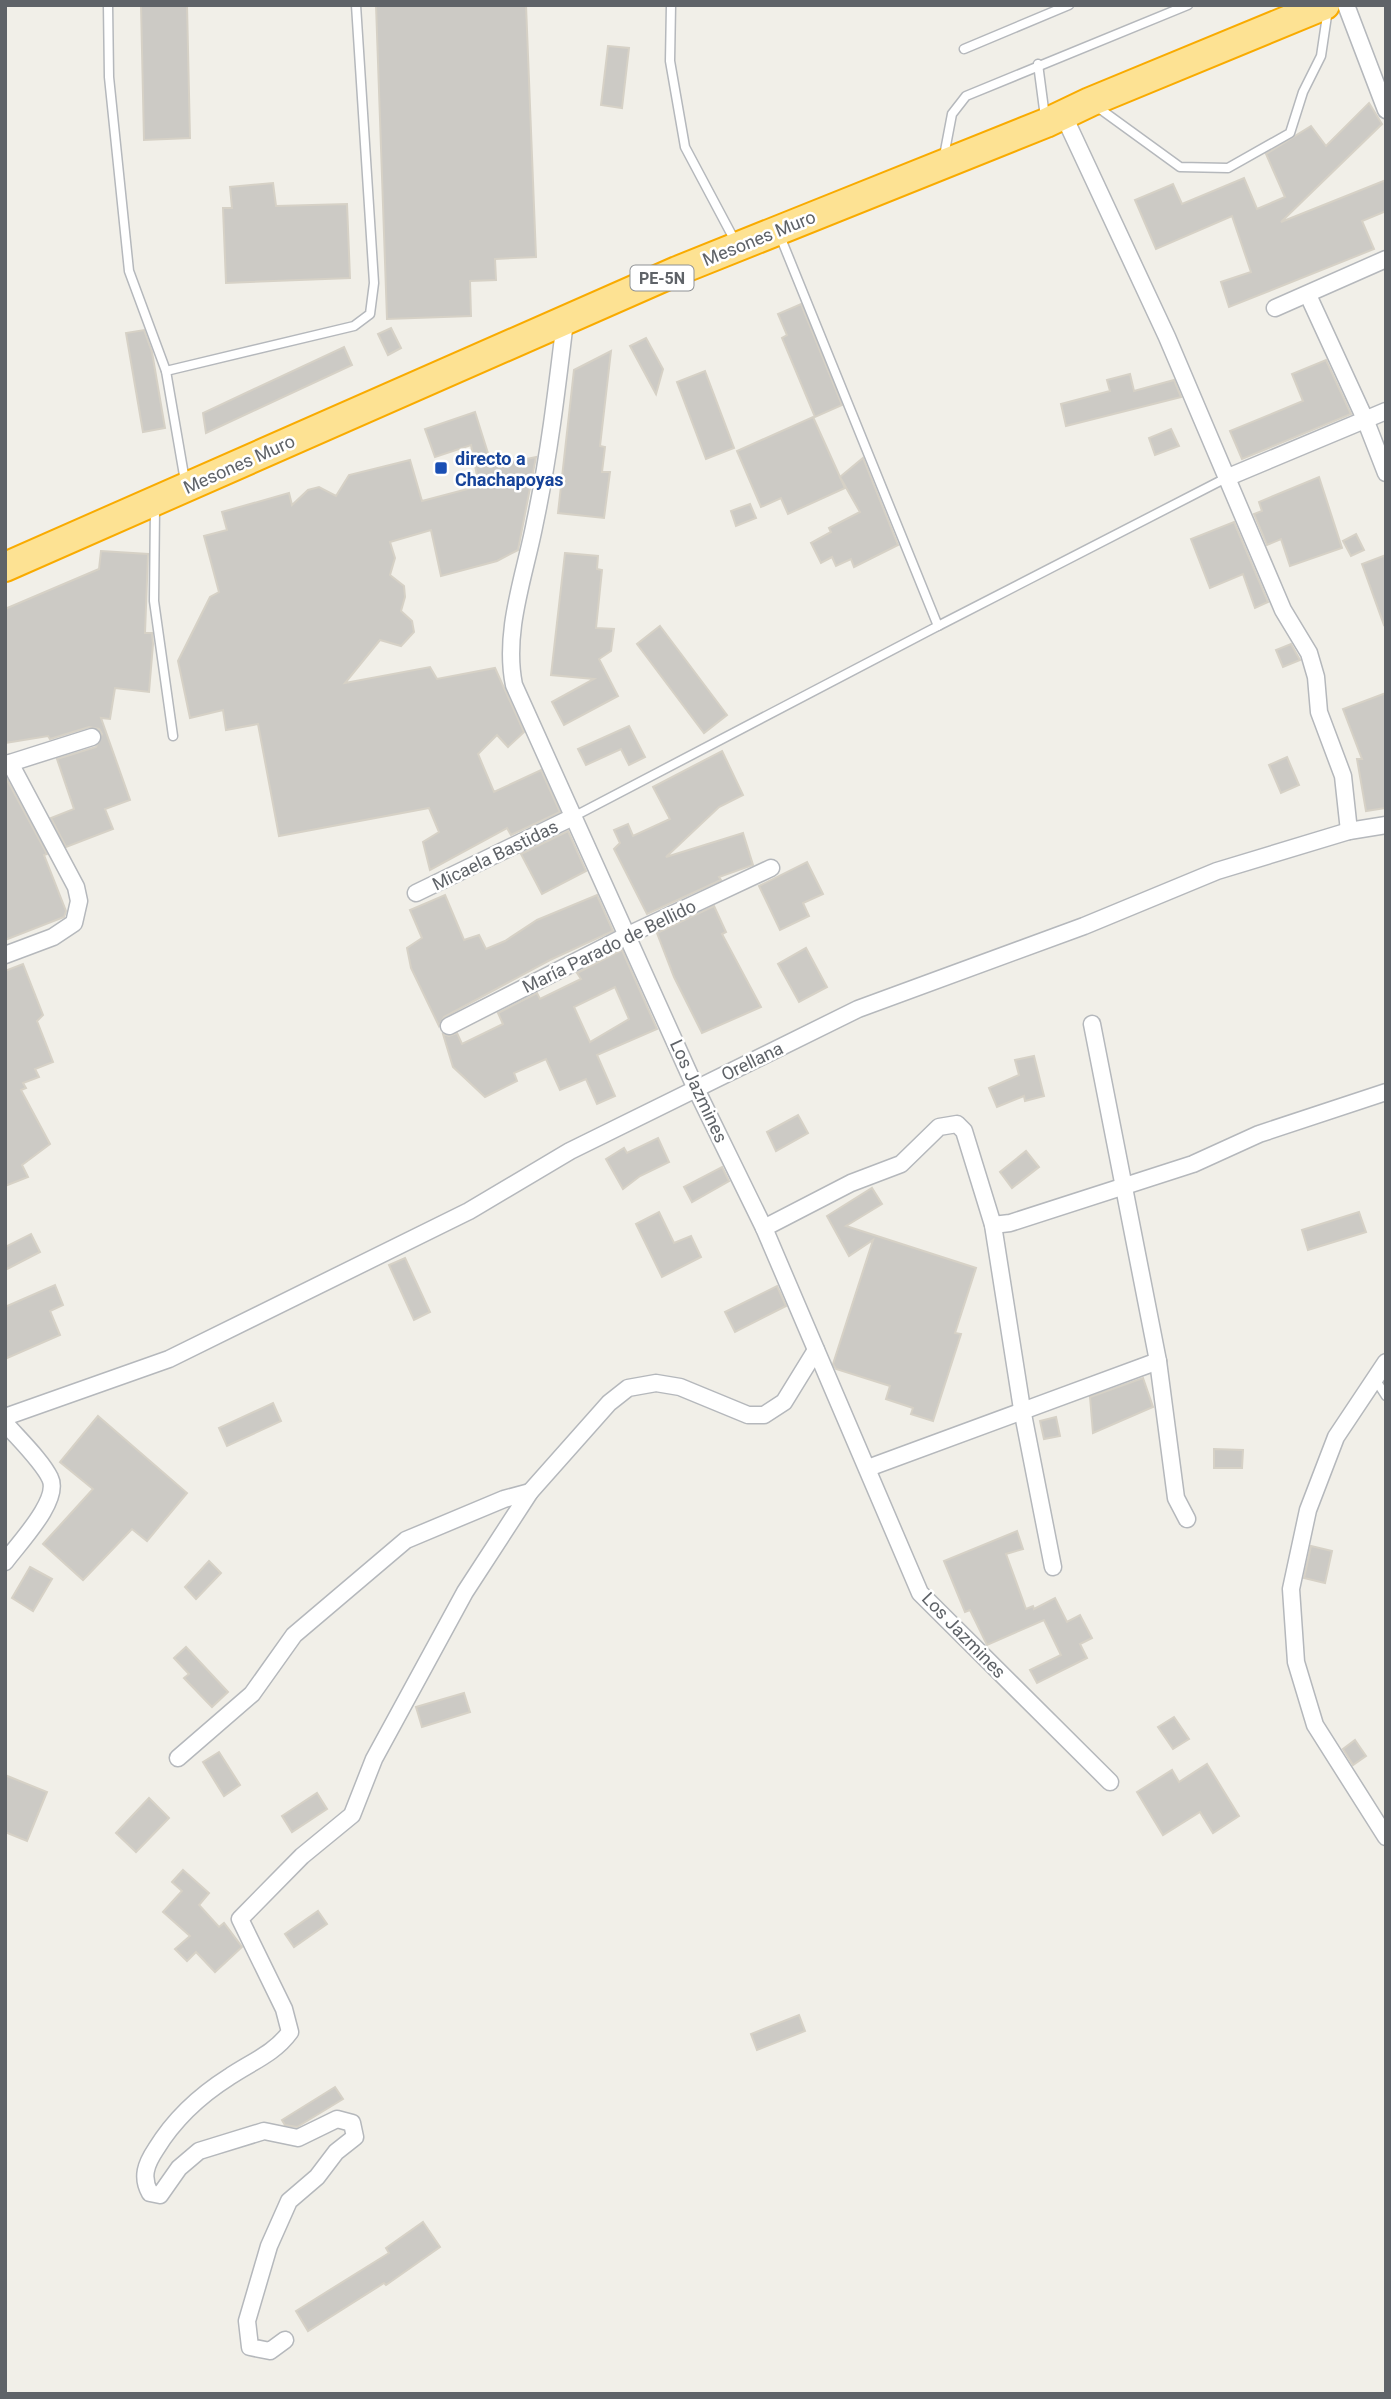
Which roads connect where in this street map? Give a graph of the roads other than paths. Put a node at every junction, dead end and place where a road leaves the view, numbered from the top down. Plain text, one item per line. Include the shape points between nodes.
1 (108, 5) edge
2 (356, 5) edge
3 (671, 5) edge
4 (1069, 5) edge
5 (1188, 5) edge
6 (1327, 5) edge
7 (1346, 5) edge
8 (964, 49) dead end
9 (1038, 64) junction
10 (1090, 102) junction
11 (1386, 110) edge
12 (1055, 119) junction
13 (942, 163) junction
14 (778, 230) junction
15 (738, 247) junction
16 (1386, 259) edge
17 (1308, 295) junction
18 (1275, 308) dead end
19 (565, 321) junction
20 (166, 371) junction
21 (1386, 411) edge
22 (1365, 419) junction
23 (1386, 473) edge
24 (1226, 478) junction
25 (187, 488) junction
26 (155, 502) junction
27 (5, 567) edge
28 (938, 626) junction
29 (173, 736) dead end
30 (92, 737) dead end
31 (7, 762) edge
32 (573, 817) junction
33 (1386, 825) edge
34 (1349, 831) junction
35 (771, 868) dead end
36 (416, 893) dead end
37 (628, 935) junction
38 (5, 955) edge
39 (1092, 1024) dead end
40 (449, 1026) dead end
41 (696, 1089) junction
42 (1386, 1092) edge
43 (1123, 1185) junction
44 (993, 1225) junction
45 (764, 1228) junction
46 (816, 1350) junction
47 (1158, 1360) junction
48 (1386, 1362) edge
49 (1374, 1377) junction
50 (1386, 1396) edge
51 (1022, 1409) junction
52 (5, 1417) edge
53 (5, 1423) edge
54 (867, 1468) junction
55 (530, 1492) junction
56 (1187, 1519) dead end
57 (5, 1562) edge
58 (1053, 1567) dead end
59 (178, 1758) dead end
60 (1110, 1782) dead end
61 (1386, 1837) edge
62 (285, 2340) dead end

1 - 20 lane via 109,76 129,271
2 - 20 lane via 374,283 370,314 354,327
3 - 15 lane via 670,61 685,147
4 - 8 lane
5 - 9 lane
6 - 10 highway, Mesones Muro / PE-5N
6 - 10 lane via 1321,56 1290,132 1228,168 1180,167
7 - 11 street
9 - 12 lane
9 - 13 lane via 966,96 952,114
10 - 12 highway, Mesones Muro / PE-5N
12 - 13 highway, Mesones Muro / PE-5N
12 - 24 street via 1167,337
13 - 14 highway, Mesones Muro / PE-5N
14 - 15 highway, Mesones Muro / PE-5N
14 - 28 lane
15 - 19 highway, Mesones Muro / PE-5N
16 - 17 street
17 - 18 street
17 - 22 street
19 - 25 highway, Mesones Muro / PE-5N
19 - 32 street, Los Jazmines via 536,520 510,637 509,662 514,685
20 - 25 lane
21 - 22 street
22 - 23 street
22 - 24 street
24 - 28 lane
24 - 34 street via 1283,610 1309,653 1319,712 1343,776
25 - 26 highway, Mesones Muro / PE-5N
26 - 27 highway, Mesones Muro / PE-5N
26 - 29 lane via 154,601
28 - 32 lane
30 - 31 street
31 - 38 street via 77,894 74,923 53,937
32 - 36 street, Micaela Bastidas
32 - 37 street, Los Jazmines
33 - 34 street, Orellana
34 - 41 street, Orellana via 1217,871 1084,926 858,1009
35 - 37 street, María Parado de Bellido
37 - 40 street, María Parado de Bellido
37 - 41 street, Los Jazmines
39 - 43 street
41 - 45 street, Los Jazmines
41 - 52 street, Orellana via 570,1151 469,1210 169,1359
42 - 43 street via 1259,1134 1193,1164
43 - 44 street
43 - 47 street
44 - 45 street via 978,1185 970,1144 957,1124 939,1126 901,1164 851,1183
44 - 51 street
45 - 46 street, Los Jazmines
46 - 54 street, Los Jazmines
46 - 55 street via 784,1402 764,1415 748,1415 681,1387 656,1382 628,1388 609,1403
47 - 51 street
47 - 56 street via 1176,1498
48 - 49 street
49 - 50 lane
49 - 61 street via 1336,1437 1308,1510 1291,1589 1296,1662 1315,1725
51 - 54 street
51 - 58 street
53 - 57 street via 51,1479 52,1494
54 - 60 street, Los Jazmines via 920,1593
55 - 59 street via 406,1540 294,1635 251,1694
55 - 62 street via 447,1624 374,1759 352,1815 302,1856 240,1919 284,2009 290,2032 278,2048 194,2101 147,2162 144,2183 150,2193 160,2195 179,2168 199,2151 264,2131 298,2138 337,2119 352,2123 355,2137 289,2201 269,2246 247,2321 250,2347 271,2351

